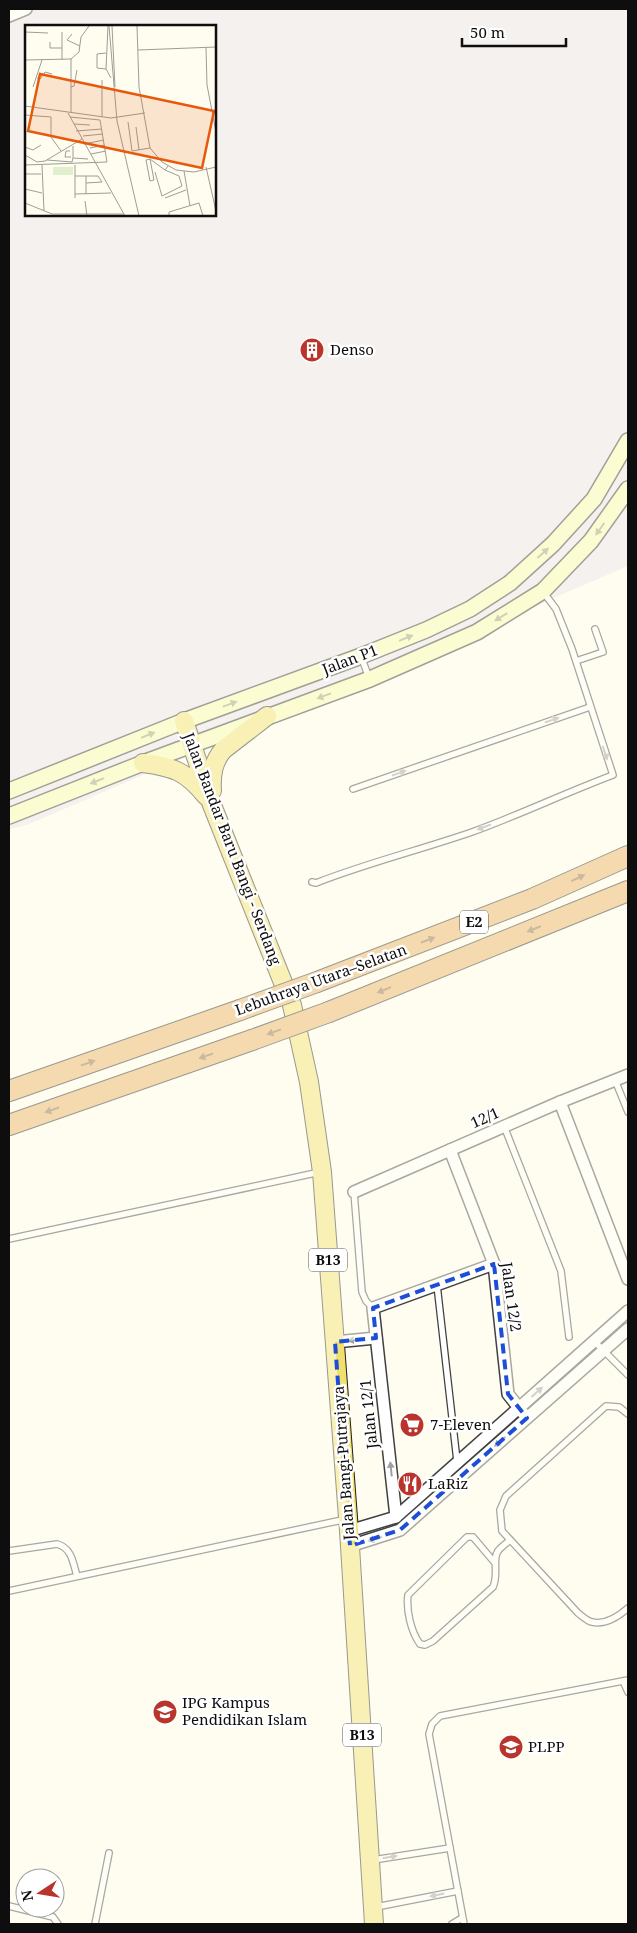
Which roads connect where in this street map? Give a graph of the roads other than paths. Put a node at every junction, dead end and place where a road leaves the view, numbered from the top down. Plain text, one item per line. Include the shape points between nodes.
1 (26, 9) edge
2 (9, 16) edge
3 (628, 440) edge
4 (628, 489) edge
5 (543, 591) junction
6 (595, 629) dead end
7 (361, 656) junction
8 (576, 661) junction
9 (370, 679) junction
10 (590, 706) junction
11 (267, 716) junction
12 (184, 721) junction
13 (192, 745) junction
14 (143, 763) junction
15 (353, 789) dead end
16 (9, 791) edge
17 (212, 805) junction
18 (9, 816) edge
19 (628, 856) edge
20 (312, 882) dead end
21 (628, 891) edge
22 (292, 1004) joint
23 (628, 1075) edge
24 (615, 1080) junction
25 (9, 1091) edge
26 (560, 1102) junction
27 (628, 1112) edge
28 (9, 1125) edge
29 (504, 1126) junction
30 (450, 1150) junction
31 (322, 1172) junction
32 (354, 1192) joint
33 (9, 1239) edge
34 (494, 1264) junction
35 (628, 1279) edge
36 (437, 1285) junction
37 (372, 1308) junction
38 (628, 1311) edge
39 (628, 1329) edge
40 (569, 1337) dead end
41 (376, 1338) junction
42 (594, 1341) junction
43 (335, 1342) junction
44 (604, 1351) junction
45 (628, 1375) edge
46 (518, 1408) junction
47 (628, 1414) edge
48 (527, 1418) junction
49 (457, 1462) junction
50 (396, 1517) junction
51 (349, 1532) junction
52 (510, 1540) junction
53 (9, 1551) edge
54 (496, 1563) junction
55 (77, 1576) junction
56 (9, 1591) edge
57 (628, 1608) edge
58 (626, 1681) edge
59 (628, 1692) edge
60 (450, 1848) junction
61 (109, 1853) dead end
62 (370, 1860) junction
63 (458, 1891) junction
64 (9, 1906) edge
65 (374, 1916) edge
66 (463, 1921) edge
67 (58, 1924) edge
68 (95, 1924) edge
69 (452, 1924) edge

1 - 2 street
7 -> 3 main road, Jalan P1 via 452,618 510,583 554,544 594,499
4 -> 5 main road, Jalan P1 via 591,541
5 - 8 lane via 556,608
5 -> 9 main road, Jalan P1 via 477,632
6 - 8 lane via 603,652
7 - 9 lane
12 -> 7 main road, Jalan P1
8 - 10 lane
9 -> 11 main road, Jalan P1
15 -> 10 lane
10 -> 20 lane via 613,775 471,832
11 - 13 main road, Jalan P1
11 - 17 main road via 219,756 213,769
12 - 13 main road, Jalan Bandar Baru Bangi - Serdang / B13
16 -> 12 main road, Jalan P1
13 - 14 main road, Jalan P1
13 - 17 main road, Jalan Bandar Baru Bangi - Serdang / B13
14 - 17 main road via 168,767 187,776
14 -> 18 main road, Jalan P1
17 - 22 main road, Jalan Bandar Baru Bangi - Serdang / B13
25 -> 19 highway, Lebuhraya Utara–Selatan / E2, bridge via 317,982 532,899
21 -> 28 highway, Lebuhraya Utara–Selatan / E2, bridge via 329,1012
22 - 31 main road, Jalan Bangi-Putrajaya / B13 via 309,1082
23 - 24 street, 12/1
24 - 26 street, 12/1
24 - 27 lane
26 - 29 street, 12/1
26 - 35 street
29 - 30 street, 12/1
29 - 40 lane via 561,1271
30 - 32 street, 12/1
30 - 34 street, Jalan 12/2
31 - 33 lane
31 - 43 main road, Jalan Bangi-Putrajaya / B13
32 - 37 lane via 362,1292
34 - 36 street
34 - 46 street, Jalan 12/2 via 508,1394
36 - 37 street
36 - 49 lane
37 - 41 street, Jalan 12/1
38 - 42 street
39 - 44 street
41 -> 43 street
50 -> 41 street, Jalan 12/1
42 - 44 lane
46 -> 42 street
43 - 51 main road, Jalan Bangi-Putrajaya / B13
44 - 45 lane
44 - 48 street
46 - 48 street, Jalan 12/2
46 - 49 street
47 - 52 lane via 619,1407 606,1406 506,1496 500,1510 502,1531
48 -> 51 street via 400,1530
49 - 50 street
50 - 51 street
51 - 55 lane
51 - 62 main road, Jalan Bangi-Putrajaya / B13
52 - 54 lane via 497,1552
52 - 57 lane via 590,1622 605,1622
53 - 55 lane via 57,1544 64,1546 70,1552
54 - 54 lane via 497,1578 493,1587 433,1641 420,1644 414,1636 408,1595 467,1538 473,1537
55 - 56 lane
58 - 59 lane
58 - 60 lane via 440,1716 432,1724 429,1734
62 -> 60 lane
60 - 63 lane
61 - 68 lane
62 - 65 main road, Jalan Bangi-Putrajaya / B13
63 -> 65 lane
63 - 66 lane
64 - 67 lane via 53,1918
66 - 69 lane

